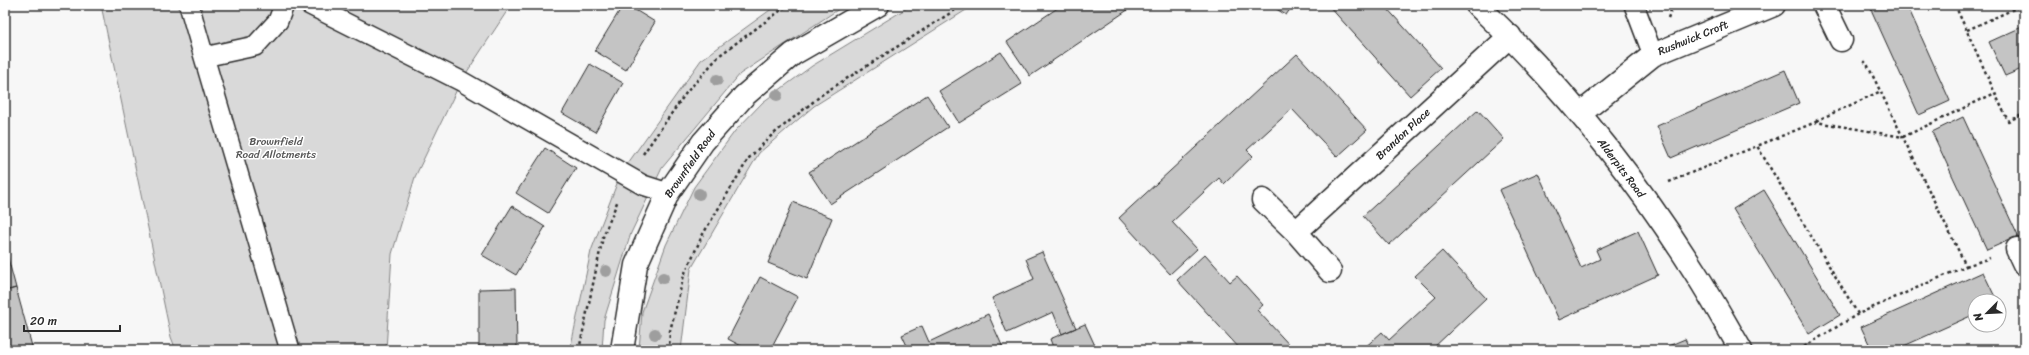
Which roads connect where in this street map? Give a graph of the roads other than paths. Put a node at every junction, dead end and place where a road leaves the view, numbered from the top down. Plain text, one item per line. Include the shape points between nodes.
1 (189, 5) edge
2 (284, 5) edge
3 (310, 5) edge
4 (878, 5) edge
5 (1477, 5) edge
6 (1634, 5) edge
7 (1774, 5) edge
8 (1824, 5) edge
9 (1510, 36) junction
10 (1841, 40) road end
11 (1653, 55) junction
12 (204, 57) junction
13 (1581, 113) junction
14 (668, 193) junction
15 (1263, 200) dead end
16 (1296, 232) junction
17 (1330, 271) dead end
18 (290, 350) edge
19 (622, 350) edge
20 (1741, 350) edge

1 - 12 lane
2 - 12 lane via 278,20 254,46
3 - 14 lane via 461,81 643,185
4 - 14 street, Brownfield Road via 792,54 744,96 703,142
5 - 9 street, Alderpits Road
6 - 11 lane
7 - 11 street, Rushwick Croft
8 - 10 street
9 - 13 street, Alderpits Road
9 - 16 street, Brandon Place
11 - 13 street, Rushwick Croft
12 - 18 lane
13 - 20 street, Alderpits Road via 1694,269
14 - 19 street, Brownfield Road via 636,265
15 - 16 street
16 - 17 street

